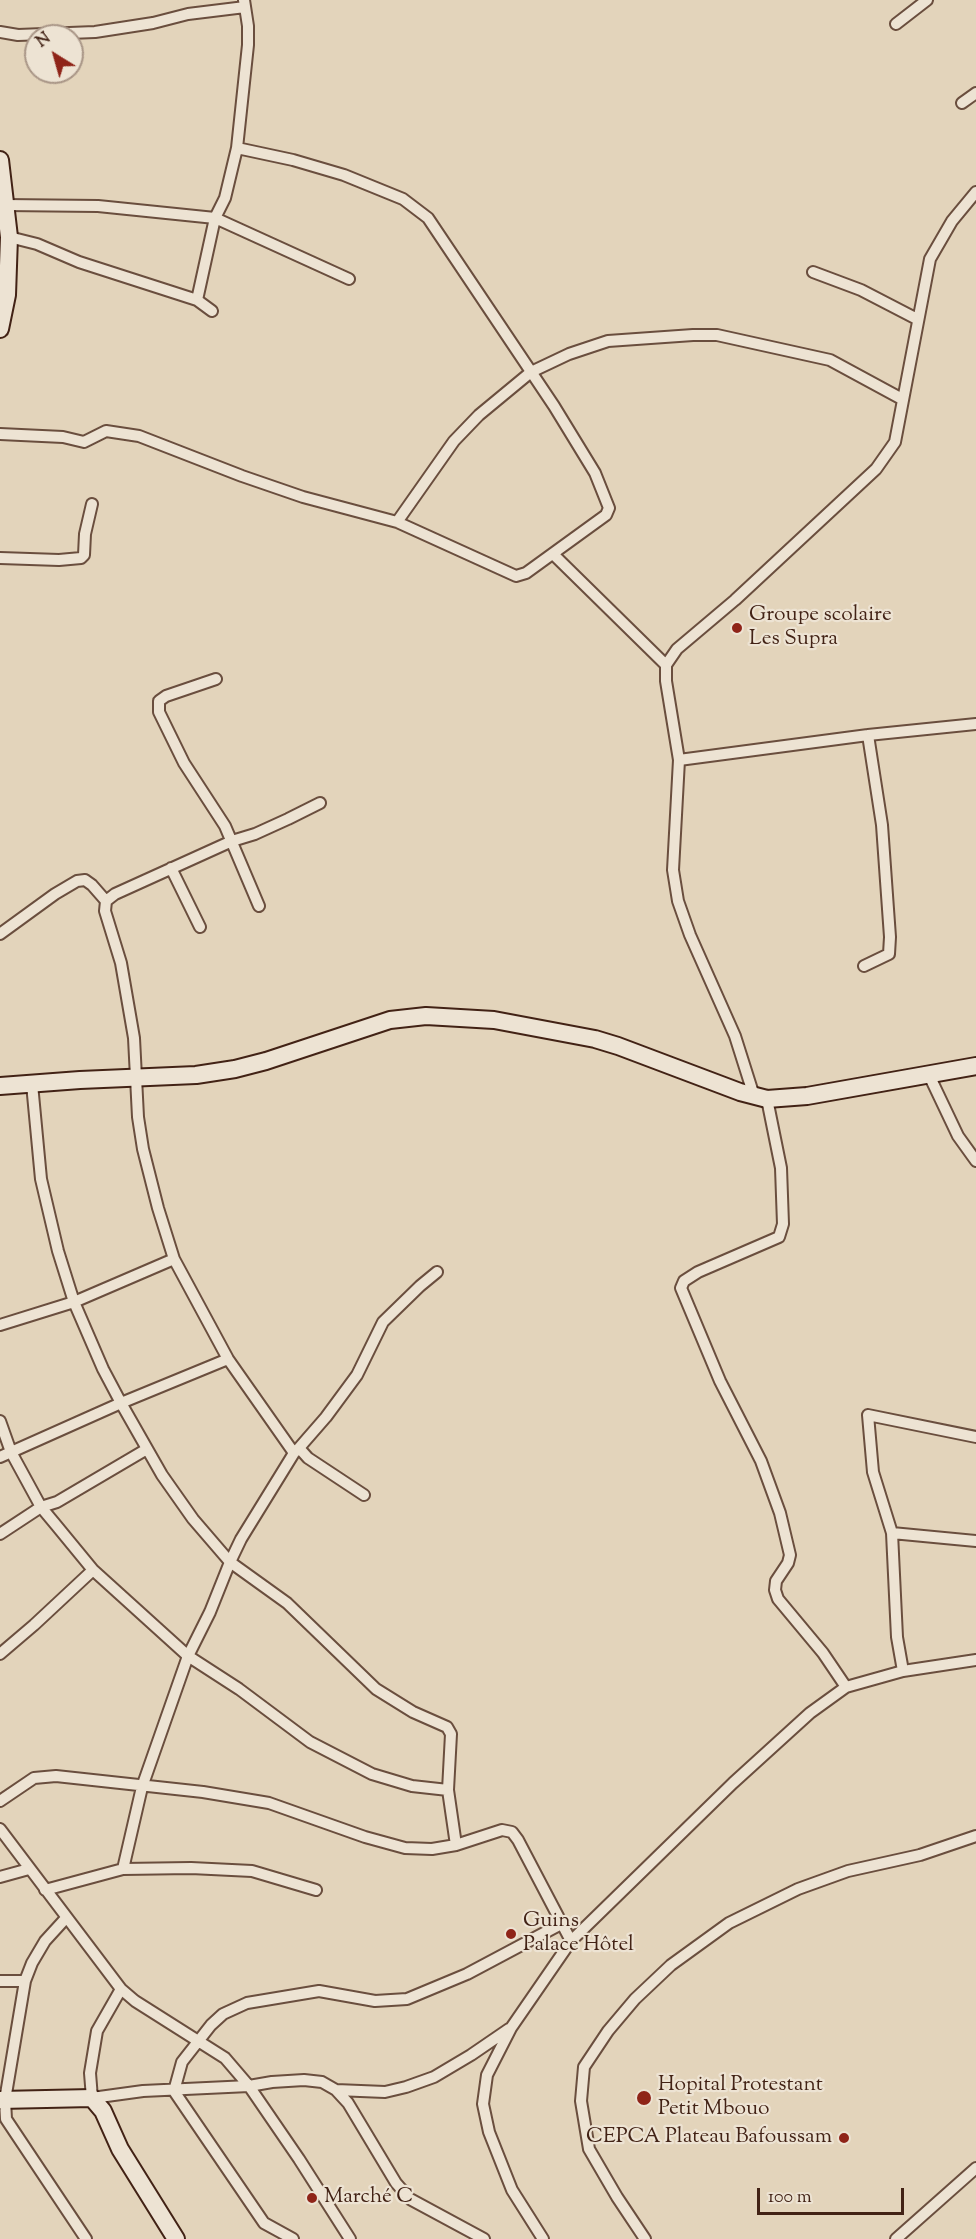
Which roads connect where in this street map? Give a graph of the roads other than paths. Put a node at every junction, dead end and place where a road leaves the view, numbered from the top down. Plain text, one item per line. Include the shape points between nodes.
1 (927, 0) edge
2 (245, 3) edge
3 (896, 24) dead end
4 (0, 32) edge
5 (976, 93) edge
6 (962, 103) dead end
7 (237, 148) junction
8 (0, 160) edge
9 (976, 192) edge
10 (5, 205) junction
11 (215, 218) junction
12 (9, 237) junction
13 (813, 273) dead end
14 (349, 279) dead end
15 (197, 300) junction
16 (3, 307) edge
17 (212, 311) dead end
18 (917, 319) junction
19 (0, 329) edge
20 (531, 372) junction
21 (902, 399) junction
22 (0, 434) edge
23 (92, 504) dead end
24 (397, 522) junction
25 (553, 554) junction
26 (0, 558) edge
27 (666, 665) junction
28 (216, 679) dead end
29 (976, 724) edge
30 (868, 735) junction
31 (679, 760) junction
32 (320, 803) dead end
33 (232, 841) junction
34 (171, 868) junction
35 (106, 901) junction
36 (259, 906) dead end
37 (200, 927) dead end
38 (0, 934) edge
39 (864, 966) dead end
40 (976, 1066) edge
41 (929, 1074) junction
42 (136, 1076) junction
43 (32, 1084) junction
44 (0, 1086) edge
45 (760, 1097) junction
46 (976, 1161) edge
47 (174, 1259) junction
48 (437, 1272) dead end
49 (74, 1302) junction
50 (0, 1325) edge
51 (228, 1359) junction
52 (121, 1403) junction
53 (0, 1421) edge
54 (976, 1437) edge
55 (147, 1449) junction
56 (296, 1451) junction
57 (11, 1452) junction
58 (0, 1457) edge
59 (364, 1495) dead end
60 (41, 1507) junction
61 (892, 1533) junction
62 (0, 1534) edge
63 (976, 1542) edge
64 (230, 1562) junction
65 (93, 1570) junction
66 (0, 1654) edge
67 (188, 1656) junction
68 (976, 1660) edge
69 (903, 1671) junction
70 (846, 1687) junction
71 (142, 1787) junction
72 (448, 1790) junction
73 (0, 1801) edge
74 (0, 1829) edge
75 (976, 1836) edge
76 (456, 1845) junction
77 (29, 1869) junction
78 (123, 1869) junction
79 (0, 1877) edge
80 (45, 1890) junction
81 (316, 1890) dead end
82 (66, 1918) junction
83 (561, 1924) junction
84 (571, 1941) junction
85 (0, 1981) edge
86 (25, 1981) junction
87 (121, 1989) junction
88 (511, 2028) junction
89 (200, 2040) junction
90 (249, 2086) junction
91 (336, 2090) junction
92 (174, 2091) junction
93 (93, 2098) junction
94 (2, 2100) edge
95 (976, 2168) edge
96 (907, 2229) junction
97 (86, 2239) edge
98 (176, 2239) edge
99 (293, 2239) edge
100 (350, 2239) edge
101 (484, 2239) edge
102 (543, 2239) edge
103 (645, 2239) edge
104 (896, 2239) edge
105 (914, 2239) edge

1 - 3 street
2 - 4 street via 95,32
2 - 7 street via 248,45
5 - 6 street
7 - 11 street via 225,198
7 - 20 street via 344,175 403,200 428,218
8 - 10 street
9 - 18 street via 952,221 930,259
10 - 11 street via 98,206
10 - 12 street
11 - 14 street
11 - 15 street
12 - 15 street
12 - 16 street
13 - 18 street via 861,290
15 - 17 street
16 - 19 street
18 - 21 street
20 - 21 street via 608,341 717,335 830,360
20 - 24 street via 478,415 454,441
20 - 25 street via 595,472 609,508 600,521
21 - 27 street via 895,442 876,469 735,600 676,649
22 - 24 street via 84,442 106,431 139,435 242,476
23 - 26 street via 81,558
24 - 25 street via 516,576
25 - 27 street
27 - 31 street
28 - 33 street via 166,696 159,701 159,712 184,763
29 - 30 street
30 - 31 street
30 - 39 street via 882,825 890,937 889,954
31 - 45 street via 673,870 678,901
32 - 33 street
33 - 34 street
33 - 36 street
34 - 35 street
34 - 37 street
35 - 38 street via 85,880 77,881
35 - 42 street via 105,911 126,987
40 - 41 street
41 - 45 street via 807,1096
41 - 46 street via 958,1136
42 - 43 street
42 - 45 street via 196,1075 235,1069 390,1020 468,1017 526,1024 595,1039
42 - 47 street via 143,1149
43 - 44 street
43 - 49 street via 41,1179
45 - 70 street via 781,1168 783,1224 779,1237 698,1272 684,1281 681,1288 720,1380 761,1461 780,1513 790,1555 776,1581 778,1599
47 - 49 street
47 - 51 street
48 - 56 street via 383,1322 357,1375
49 - 50 street
49 - 52 street
51 - 52 street
51 - 56 street
52 - 55 street
52 - 57 street
53 - 57 street
54 - 61 street via 868,1415 873,1472
55 - 60 street via 57,1502
55 - 64 street via 193,1519
56 - 59 street
56 - 64 street
57 - 58 street
57 - 60 street
60 - 62 street
60 - 65 street
61 - 63 street
61 - 69 street via 897,1637
64 - 67 street
64 - 72 street via 287,1603 376,1689 447,1727 451,1734
65 - 66 street
65 - 67 street
67 - 71 street
67 - 72 street via 310,1742 372,1774 412,1786
68 - 69 street
69 - 70 street
70 - 84 street via 810,1713 733,1783
71 - 73 street via 56,1776 34,1778
71 - 76 street via 269,1803 405,1848
71 - 78 street
72 - 76 street
74 - 77 street
75 - 103 street via 920,1855 848,1871 798,1889 729,1923 671,1965 608,2031 584,2067 581,2101 590,2149
76 - 83 street via 502,1830 512,1832
77 - 79 street
77 - 80 street
78 - 80 street
78 - 81 street via 252,1871
80 - 82 street
82 - 86 street via 45,1941
82 - 87 street
83 - 84 street
83 - 89 street via 467,1974 407,1998 375,2001 319,1991 247,2003 223,2014
84 - 88 street
85 - 86 street
86 - 94 street
87 - 89 street
87 - 93 street via 97,2031 90,2073
88 - 91 street via 434,2077 406,2087 385,2092
88 - 102 street via 487,2075 483,2104 489,2132 512,2190
89 - 90 street via 225,2058
89 - 92 street via 182,2062
90 - 91 street via 304,2080 322,2082
90 - 92 street
90 - 100 street
91 - 101 street via 410,2199
92 - 93 street
92 - 99 street via 264,2223
93 - 94 street
93 - 98 street
94 - 97 street via 6,2119
95 - 96 street
96 - 104 street
96 - 105 street

